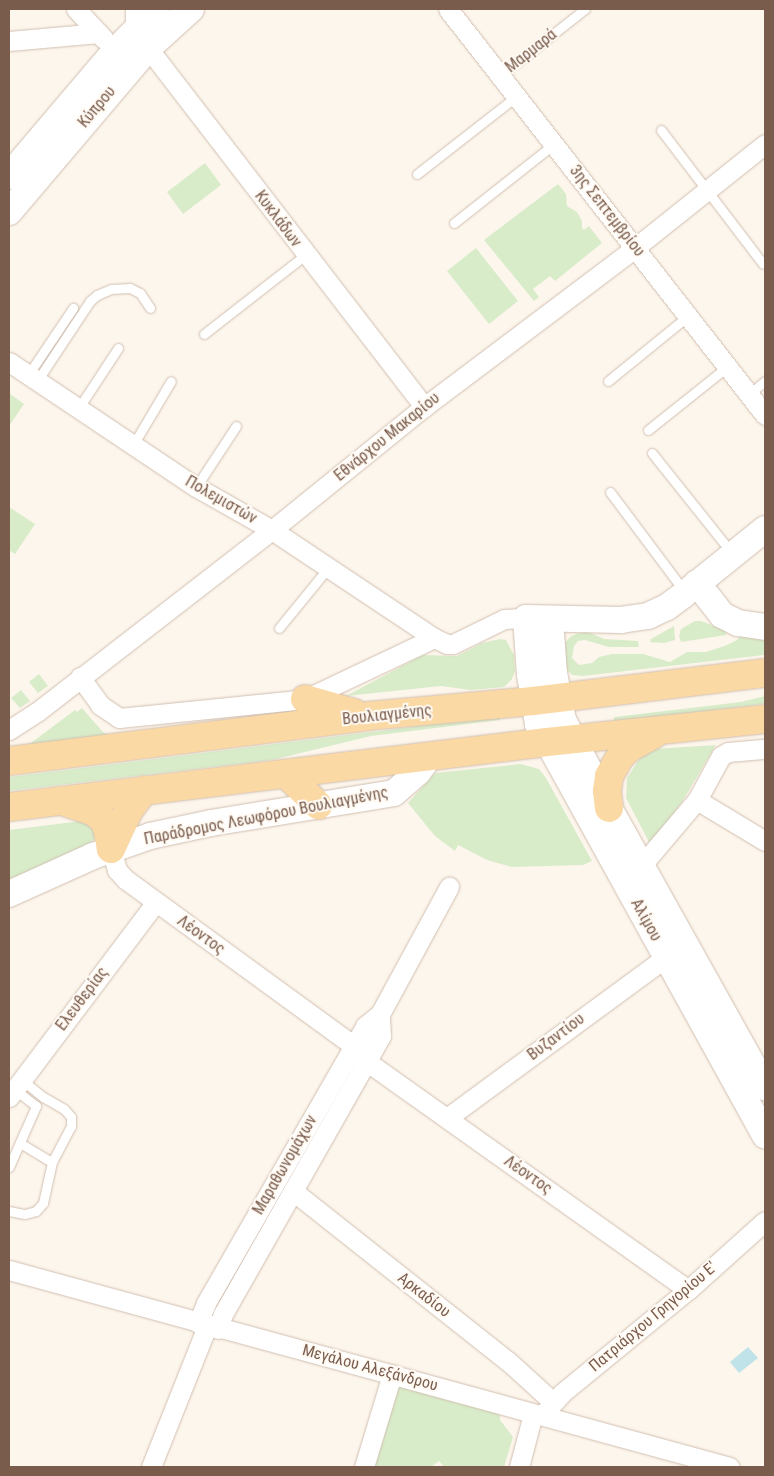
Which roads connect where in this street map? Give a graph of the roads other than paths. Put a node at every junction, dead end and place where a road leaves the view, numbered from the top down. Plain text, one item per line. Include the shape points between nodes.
1 (76, 9) edge
2 (157, 9) edge
3 (192, 9) edge
4 (448, 9) edge
5 (585, 9) edge
6 (140, 29) edge
7 (9, 41) edge
8 (107, 42) junction
9 (501, 75) junction
10 (517, 96) junction
11 (661, 130) dead end
12 (554, 144) junction
13 (765, 146) edge
14 (418, 174) dead end
15 (9, 176) edge
16 (706, 190) junction
17 (9, 212) edge
18 (454, 223) dead end
19 (636, 247) junction
20 (305, 255) junction
21 (763, 264) dead end
22 (73, 308) dead end
23 (150, 308) dead end
24 (688, 316) junction
25 (204, 334) dead end
26 (118, 348) dead end
27 (9, 362) edge
28 (727, 367) junction
29 (32, 378) junction
30 (608, 381) dead end
31 (765, 381) edge
32 (171, 382) dead end
33 (749, 394) junction
34 (424, 407) junction
35 (78, 408) junction
36 (765, 415) edge
37 (236, 426) dead end
38 (648, 430) dead end
39 (133, 445) junction
40 (652, 453) dead end
41 (196, 487) junction
42 (610, 492) dead end
43 (765, 529) edge
44 (272, 530) junction
45 (733, 554) junction
46 (328, 568) junction
47 (691, 588) junction
48 (538, 618) junction
49 (765, 627) edge
50 (279, 628) dead end
51 (434, 638) junction
52 (765, 673) edge
53 (80, 677) junction
54 (305, 699) junction
55 (546, 699) junction
56 (368, 716) junction
57 (765, 719) edge
58 (9, 730) edge
59 (659, 732) junction
60 (560, 741) junction
61 (765, 749) edge
62 (430, 756) junction
63 (9, 761) edge
64 (286, 774) junction
65 (144, 790) junction
66 (697, 800) junction
67 (63, 801) junction
68 (318, 805) junction
69 (9, 807) edge
70 (609, 808) junction
71 (765, 841) edge
72 (111, 849) junction
73 (641, 866) junction
74 (450, 887) dead end
75 (9, 894) edge
76 (156, 902) junction
77 (666, 957) junction
78 (380, 1014) junction
79 (354, 1046) junction
80 (366, 1061) junction
81 (765, 1087) edge
82 (15, 1088) edge
83 (43, 1097) junction
84 (36, 1106) junction
85 (447, 1118) junction
86 (765, 1136) edge
87 (20, 1143) junction
88 (52, 1162) junction
89 (9, 1166) edge
90 (292, 1191) junction
91 (9, 1210) edge
92 (765, 1221) edge
93 (9, 1270) edge
94 (688, 1290) junction
95 (207, 1326) junction
96 (392, 1374) junction
97 (543, 1411) junction
98 (669, 1460) edge
99 (151, 1467) edge
100 (364, 1467) edge
101 (518, 1467) edge
102 (730, 1467) edge

1 - 8 street
2 - 6 main road, Κύπρου
3 - 6 main road, Κύπρου
4 - 9 street, 3ης Σεπτεμβρίου
5 - 9 lane, Μαρμαρά
6 - 8 main road, Κύπρου
6 - 17 main road, Κύπρου
6 - 20 street, Κυκλάδων
7 - 8 street
8 - 15 main road, Κύπρου
9 - 10 street, 3ης Σεπτεμβρίου
10 - 12 street, 3ης Σεπτεμβρίου
10 - 14 lane
11 - 16 lane
12 - 18 lane
12 - 19 street, 3ης Σεπτεμβρίου
13 - 16 street, Εθνάρχου Μακαρίου
16 - 19 street, Εθνάρχου Μακαρίου
16 - 21 lane
19 - 24 street, 3ης Σεπτεμβρίου
19 - 34 street, Εθνάρχου Μακαρίου
20 - 25 lane
20 - 34 street, Κυκλάδων
22 - 29 lane
23 - 29 lane via 140,293 130,288 97,294
24 - 28 street, 3ης Σεπτεμβρίου
24 - 30 lane
26 - 35 lane
27 - 29 street, Πολεμιστών
28 - 33 street, 3ης Σεπτεμβρίου
28 - 38 lane
29 - 35 street, Πολεμιστών
31 - 33 lane
32 - 39 lane
33 - 36 street, 3ης Σεπτεμβρίου
34 - 44 street, Εθνάρχου Μακαρίου
35 - 39 street, Πολεμιστών
37 - 41 lane
39 - 41 street, Πολεμιστών
40 - 45 lane
41 - 44 street, Πολεμιστών
42 - 47 lane
43 - 45 main road
44 - 46 street, Πολεμιστών
44 - 53 street, Εθνάρχου Μακαρίου
45 - 47 main road
46 - 50 lane
46 - 51 street, Πολεμιστών
47 - 48 main road via 667,607 637,619
47 - 49 main road via 722,615 738,623
48 - 51 street via 504,619 453,644
48 - 55 main road, Αλίμου
51 - 54 street
52 - 55 main road, Βουλιαγμένης
53 - 54 street via 100,705 119,718
53 - 58 street, Εθνάρχου Μακαρίου
54 - 56 main road
55 - 56 main road, Βουλιαγμένης
55 - 60 main road, Αλίμου via 563,720
56 - 63 main road, Βουλιαγμένης
57 - 59 main road
59 - 60 main road
59 - 70 main road via 634,744 620,757 609,776 606,791
60 - 62 main road
60 - 70 main road, Αλίμου
60 - 77 main road, Αλίμου
61 - 66 street via 728,752 721,756
62 - 64 main road
62 - 68 main road, Παράδρομος Λεωφόρου Βουλιαγμένης via 418,772 394,793
64 - 65 main road
64 - 68 main road
65 - 67 main road
65 - 72 main road via 129,810
66 - 71 street
66 - 73 street
67 - 69 main road
67 - 72 main road via 94,812 104,820
68 - 72 main road, Παράδρομος Λεωφόρου Βουλιαγμένης via 150,836
70 - 73 main road, Αλίμου
72 - 75 main road, Παράδρομος Λεωφόρου Βουλιαγμένης
72 - 76 street, Λέοντος via 120,874
73 - 81 main road, Αλίμου
74 - 78 street, Μαραθωνομάχων
76 - 79 street, Λέοντος
76 - 82 street, Ελευθερίας
77 - 85 street, Βυζαντίου
77 - 86 main road, Αλίμου
78 - 79 street, Μαραθωνομάχων via 365,1026
78 - 80 street, Μαραθωνομάχων via 381,1036
79 - 95 street, Μαραθωνομάχων via 206,1303
80 - 85 street, Λέοντος
80 - 90 street, Μαραθωνομάχων
82 - 83 lane
82 - 84 lane
83 - 84 lane
83 - 88 lane via 71,1117 71,1126
84 - 87 lane
85 - 94 street, Λέοντος
87 - 88 lane
87 - 89 lane
88 - 91 lane via 43,1203 36,1211 25,1214
90 - 95 street, Μαραθωνομάχων via 224,1314
90 - 97 street, Αρκαδίου via 509,1362
92 - 94 street, Πατριάρχου Γρηγορίου Ε'
93 - 95 street, Μεγάλου Αλεξάνδρου
94 - 97 street, Πατριάρχου Γρηγορίου Ε'
95 - 96 street, Μεγάλου Αλεξάνδρου
95 - 99 street, Μαραθωνομάχων
96 - 97 street, Μεγάλου Αλεξάνδρου
96 - 100 street
97 - 98 street, Μεγάλου Αλεξάνδρου
97 - 101 street
98 - 102 street, Μεγάλου Αλεξάνδρου

